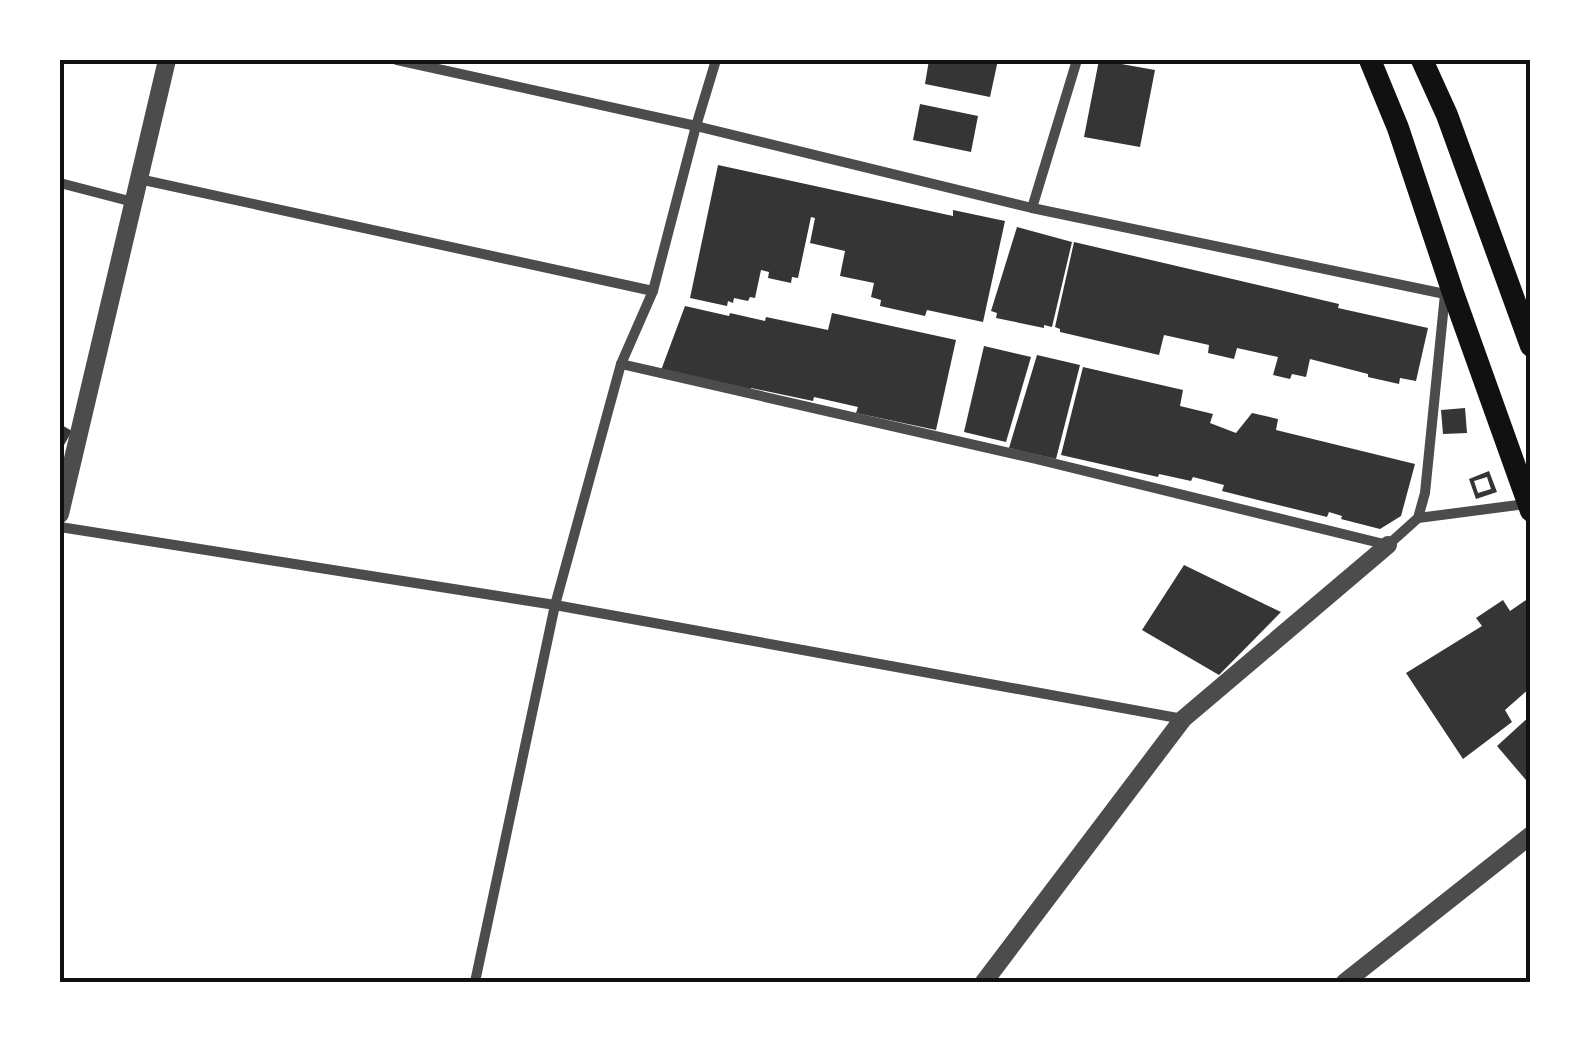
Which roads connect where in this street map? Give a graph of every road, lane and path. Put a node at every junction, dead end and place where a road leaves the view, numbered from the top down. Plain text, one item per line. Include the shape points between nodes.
1 (167, 60) edge
2 (397, 60) edge
3 (716, 60) edge
4 (1077, 60) edge
5 (1370, 60) edge
6 (1422, 60) edge
7 (696, 126) junction
8 (139, 179) junction
9 (60, 183) edge
10 (133, 202) junction
11 (1032, 208) junction
12 (652, 291) junction
13 (1449, 293) junction
14 (1531, 346) edge
15 (621, 364) junction
16 (1529, 508) edge
17 (60, 514) edge
18 (1418, 518) junction
19 (60, 527) edge
20 (1388, 545) junction
21 (555, 605) junction
22 (1183, 719) junction
23 (1531, 834) edge
24 (475, 982) edge
25 (984, 982) edge
26 (1345, 982) edge

1 - 8 street
2 - 7 street
3 - 7 street
4 - 11 street
5 - 13 main road
6 - 14 main road
7 - 11 street
7 - 12 street
8 - 10 street
8 - 12 street
9 - 10 street
10 - 17 street
11 - 13 street
12 - 15 street
13 - 16 main road
13 - 18 street
15 - 20 street
15 - 21 street
16 - 18 street
18 - 20 street
19 - 21 street
20 - 22 street
21 - 22 street
21 - 24 street
22 - 25 street
23 - 26 street

